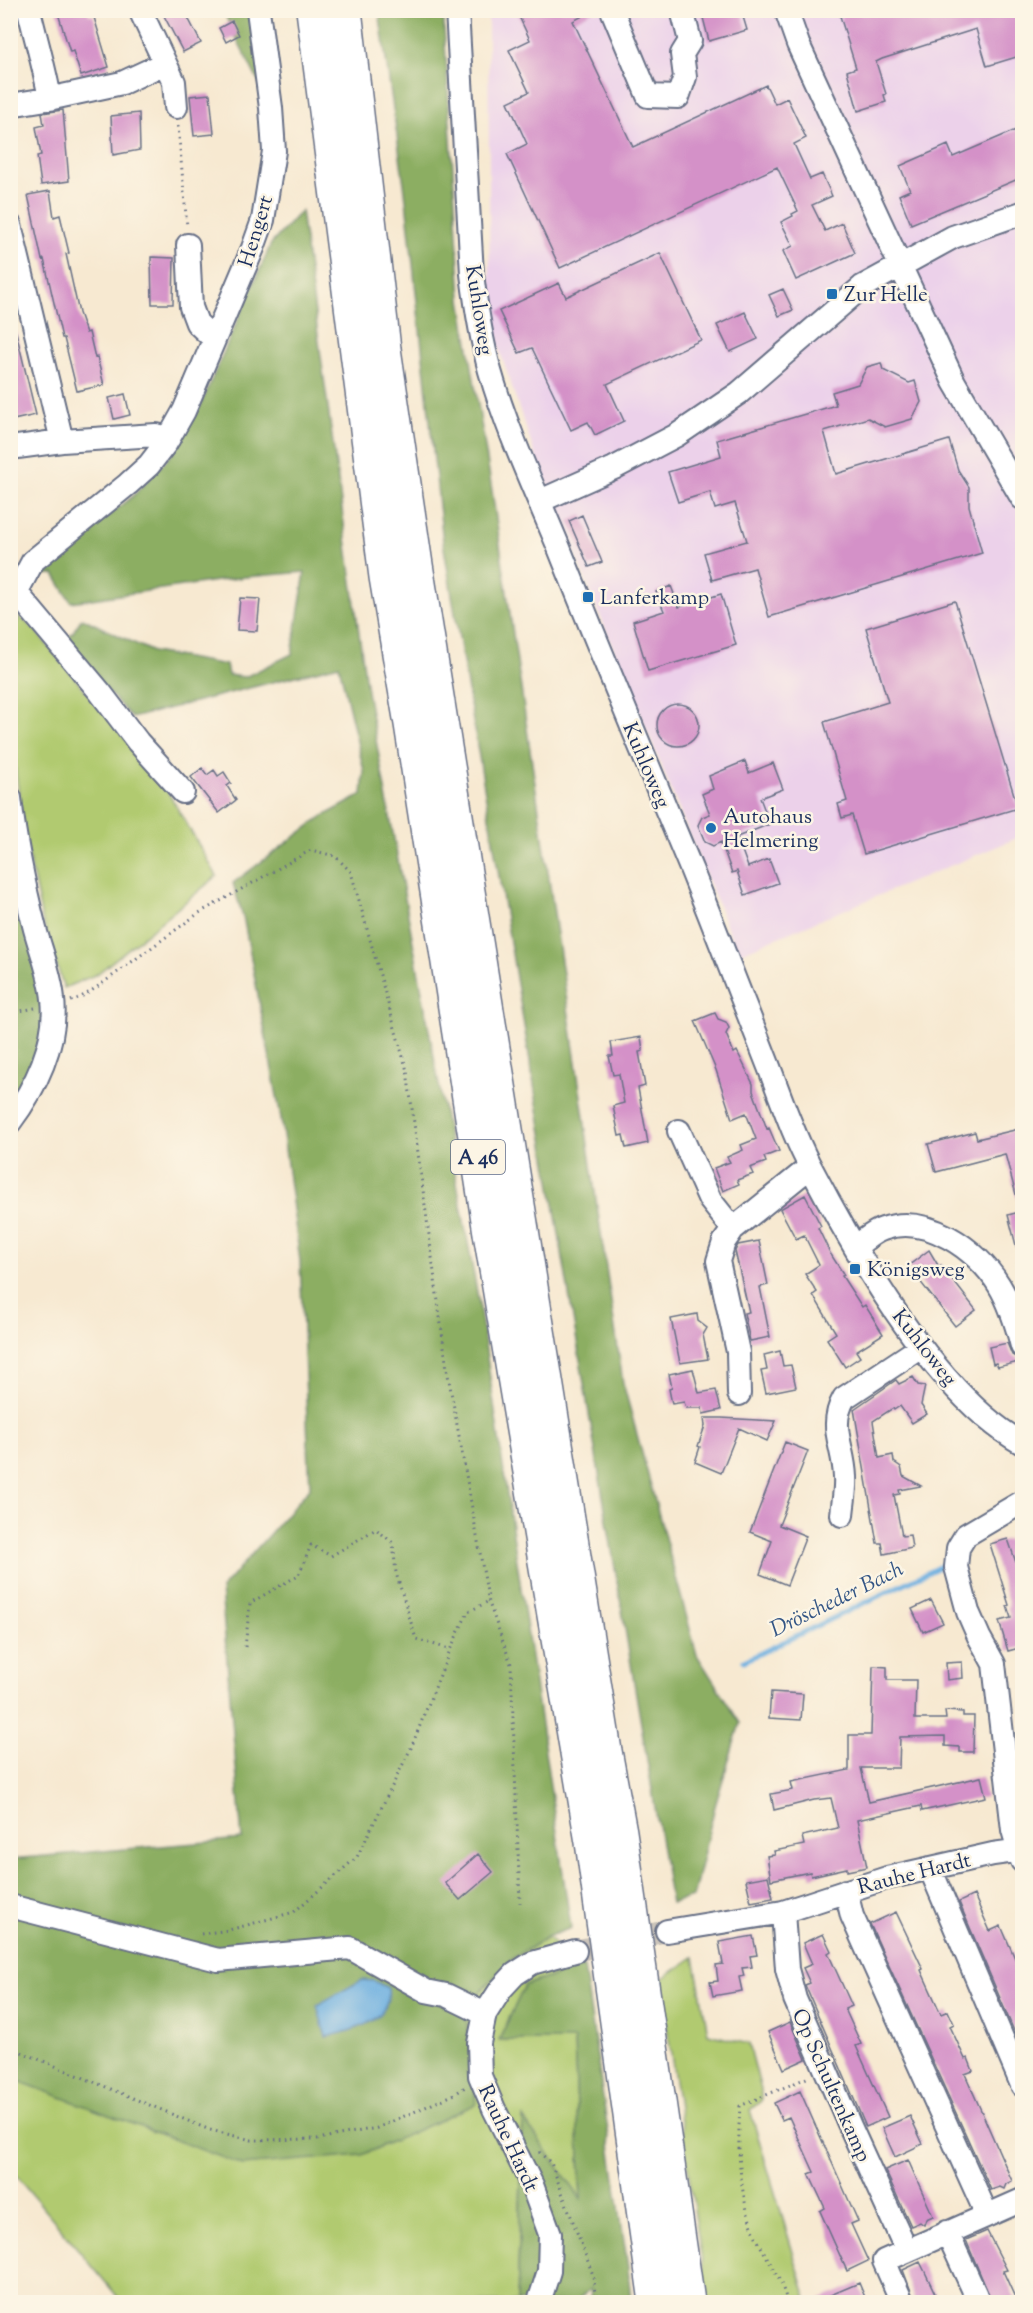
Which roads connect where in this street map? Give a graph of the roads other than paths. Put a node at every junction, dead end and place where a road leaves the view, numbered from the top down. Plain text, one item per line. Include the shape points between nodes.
1 (29, 10) edge
2 (140, 10) edge
3 (258, 10) edge
4 (313, 10) edge
5 (345, 10) edge
6 (457, 10) edge
7 (612, 10) edge
8 (682, 10) edge
9 (786, 10) edge
10 (165, 63) junction
11 (50, 99) junction
12 (10, 105) edge
13 (176, 107) road end
14 (1023, 213) edge
15 (10, 225) edge
16 (188, 245) road end
17 (901, 265) junction
18 (214, 339) junction
19 (169, 438) junction
20 (62, 441) junction
21 (10, 448) edge
22 (1023, 498) edge
23 (540, 501) junction
24 (13, 598) edge
25 (183, 792) dead end
26 (10, 798) edge
27 (10, 1122) edge
28 (679, 1131) dead end
29 (810, 1167) junction
30 (733, 1229) junction
31 (856, 1246) junction
32 (1023, 1346) edge
33 (921, 1347) junction
34 (739, 1394) dead end
35 (1023, 1443) edge
36 (1023, 1502) edge
37 (842, 1515) dead end
38 (1021, 1854) edge
39 (930, 1868) junction
40 (846, 1891) junction
41 (10, 1906) edge
42 (783, 1912) junction
43 (667, 1931) tunnel mouth
44 (575, 1951) tunnel mouth
45 (485, 2014) junction
46 (1023, 2085) edge
47 (1020, 2209) edge
48 (987, 2215) junction
49 (947, 2232) junction
50 (907, 2251) junction
51 (539, 2302) edge
52 (657, 2302) edge
53 (688, 2302) edge
54 (902, 2302) edge
55 (979, 2302) edge

1 - 11 street
2 - 10 street
3 - 18 street, Hengert via 274,150 269,188 263,220
4 - 52 highway, A 46 via 386,577 592,1842
5 - 53 highway, A 46 via 384,349 416,566 620,1832
6 - 23 street, Kuhloweg via 472,274 478,316 490,370
7 - 8 street via 648,96 678,97 685,76 682,54 690,41
9 - 17 street via 798,44
10 - 11 street via 122,83
10 - 13 street via 174,81
11 - 12 street
14 - 17 street via 953,237
15 - 20 street
16 - 18 street via 191,307 197,323
17 - 22 street via 954,382
17 - 23 street via 862,288 739,393 677,435
18 - 19 street, Hengert
19 - 20 street via 156,435
19 - 24 street, Hengert via 149,465 128,484 33,561
20 - 21 street
23 - 29 street, Kuhloweg
24 - 25 street via 100,692
26 - 27 street via 15,837 53,1005 46,1054 26,1101
28 - 30 street via 710,1200
29 - 30 street
29 - 31 street, Kuhloweg
30 - 34 street via 718,1261 738,1352
31 - 32 street via 882,1229 909,1224 928,1228 966,1247 999,1285
31 - 33 street, Kuhloweg
33 - 35 street, Kuhloweg via 982,1414
33 - 37 street via 844,1398 840,1405 836,1422 845,1477
36 - 38 street via 966,1535 958,1548 956,1567 968,1612 994,1664 1013,1830
38 - 39 street, Rauhe Hardt
39 - 40 street, Rauhe Hardt
39 - 46 street
40 - 42 street, Rauhe Hardt
40 - 48 street via 852,1916
41 - 45 street via 218,1960 350,1948 426,1991 446,1995
42 - 43 street, Rauhe Hardt
42 - 50 street, Op Schultenkamp via 787,1969 795,1999
44 - 45 street, Rauhe Hardt via 532,1963 515,1974
45 - 51 street, Rauhe Hardt via 479,2043 480,2076 532,2185 550,2234 549,2271
47 - 48 street
48 - 49 street
49 - 50 street
49 - 55 street
50 - 54 street via 884,2261

